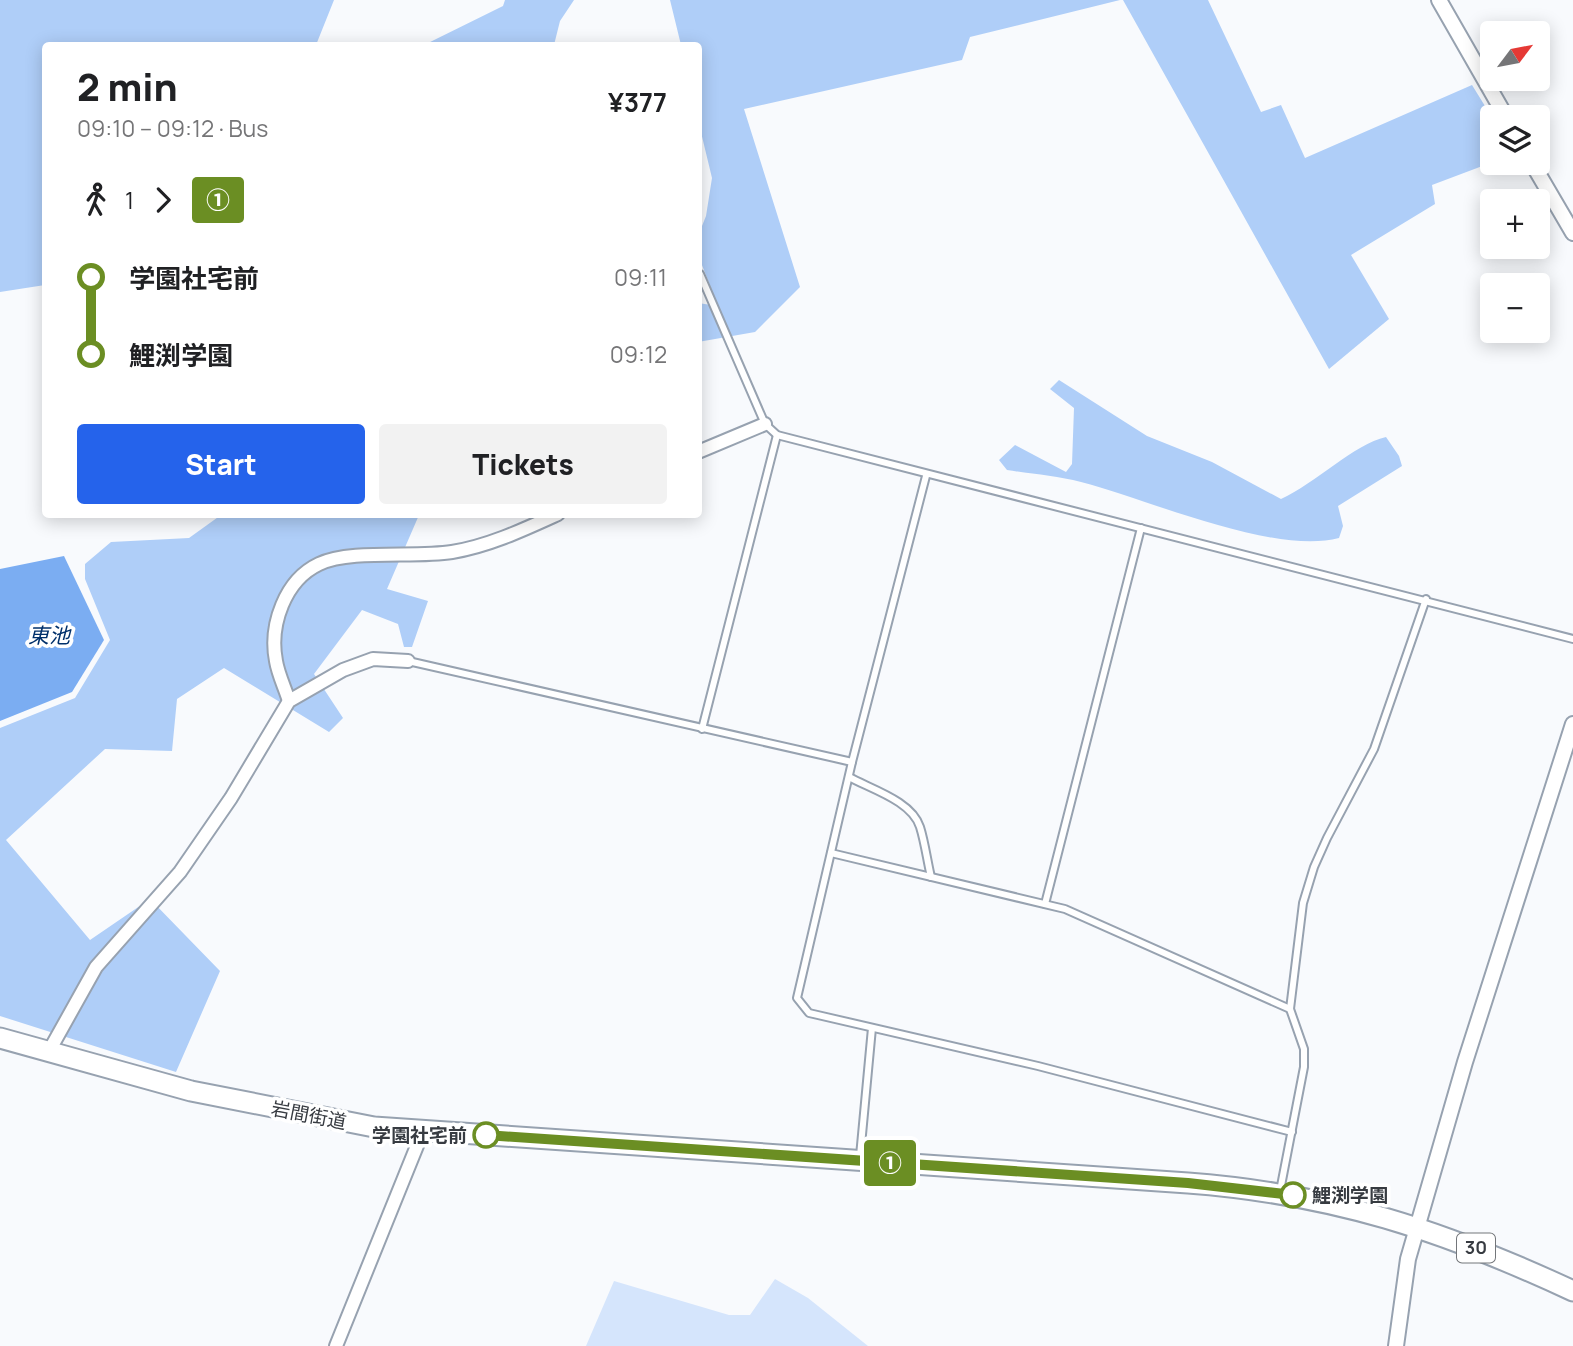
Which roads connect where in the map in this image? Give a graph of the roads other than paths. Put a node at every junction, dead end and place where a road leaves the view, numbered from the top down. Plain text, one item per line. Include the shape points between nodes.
1 (1439, 0) edge
2 (1499, 105) edge
3 (1539, 175) edge
4 (1573, 233) edge
5 (702, 279) edge
6 (765, 424) junction
7 (777, 435) junction
8 (702, 450) edge
9 (926, 475) junction
10 (549, 518) edge
11 (1141, 528) junction
12 (1426, 599) junction
13 (1573, 639) edge
14 (408, 661) joint
15 (289, 701) junction
16 (1573, 724) edge
17 (702, 729) junction
18 (852, 762) junction
19 (849, 777) junction
20 (831, 853) junction
21 (931, 877) junction
22 (1045, 904) junction
23 (1290, 1009) junction
24 (873, 1028) junction
25 (0, 1038) edge
26 (48, 1053) junction
27 (422, 1131) junction
28 (1292, 1132) junction
29 (859, 1161) junction
30 (1280, 1193) junction
31 (1418, 1226) junction
32 (1573, 1291) edge
33 (336, 1346) edge
34 (1396, 1346) edge

1 - 2 street
3 - 4 street
5 - 6 lane
6 - 7 lane
6 - 8 street
7 - 9 lane
7 - 17 lane
9 - 11 lane
9 - 18 lane
10 - 15 street via 453,552 319,564 285,597 276,627 275,659
11 - 12 lane
11 - 22 lane
12 - 13 lane
12 - 23 lane via 1374,749 1314,867 1303,903
14 - 15 street via 373,659 343,670
14 - 17 lane
15 - 26 street via 180,872 96,967
16 - 31 street
17 - 18 lane
18 - 19 lane
19 - 20 lane
19 - 21 lane via 906,807 914,816
20 - 21 lane
20 - 24 lane via 797,998 809,1013
21 - 22 lane
22 - 23 lane via 1082,916
23 - 28 lane via 1304,1049
24 - 28 lane
24 - 29 lane
25 - 26 main road, 岩間街道 / 30
26 - 27 main road, 岩間街道 / 30 via 191,1091 331,1121
27 - 29 main road, 岩間街道 / 30
27 - 33 street
28 - 30 lane
29 - 30 main road, 岩間街道 / 30
30 - 31 main road, 岩間街道 / 30
31 - 32 main road, 岩間街道 / 30
31 - 34 street via 1408,1259

